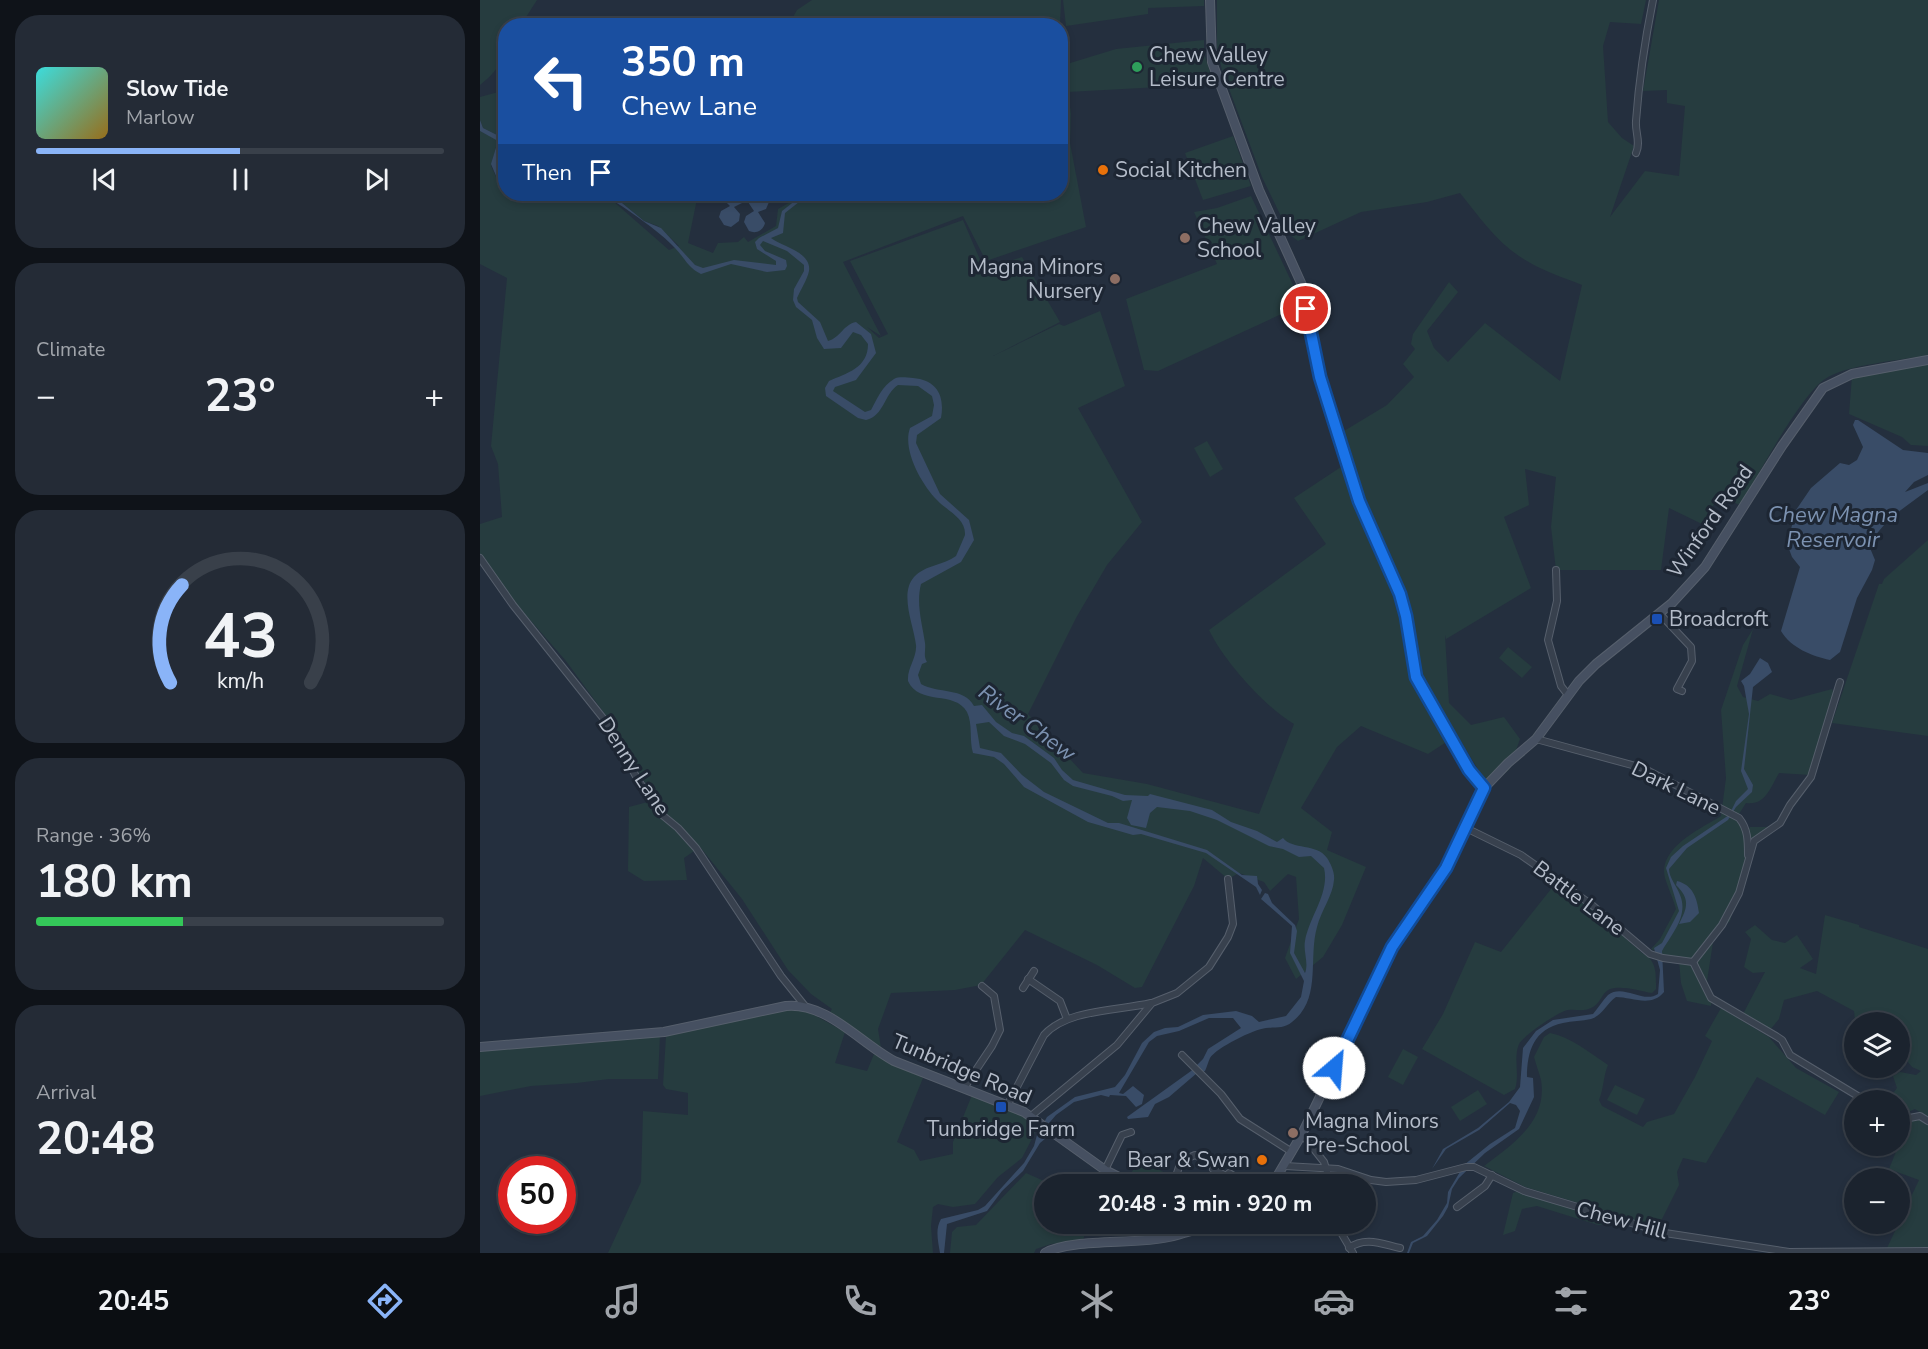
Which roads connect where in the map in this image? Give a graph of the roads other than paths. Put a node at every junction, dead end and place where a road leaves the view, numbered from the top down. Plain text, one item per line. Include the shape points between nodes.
1 (1210, 0) edge
2 (1653, 0) edge
3 (1636, 153) dead end
4 (1928, 360) edge
5 (480, 558) edge
6 (1556, 570) dead end
7 (1660, 614) junction
8 (1840, 682) dead end
9 (1677, 689) dead end
10 (1568, 695) junction
11 (1536, 739) junction
12 (1484, 788) junction
13 (1466, 828) junction
14 (1748, 859) junction
15 (1228, 879) dead end
16 (1693, 962) junction
17 (1202, 963) dead end
18 (1209, 967) junction
19 (1034, 971) dead end
20 (1028, 979) junction
21 (982, 986) dead end
22 (1023, 988) dead end
23 (1152, 1003) junction
24 (805, 1006) junction
25 (1067, 1018) junction
26 (480, 1047) edge
27 (1182, 1055) dead end
28 (964, 1088) junction
29 (1848, 1090) edge
30 (1008, 1104) junction
31 (1030, 1116) junction
32 (1910, 1118) edge
33 (1928, 1121) edge
34 (1131, 1132) dead end
35 (1302, 1134) junction
36 (1292, 1152) junction
37 (1285, 1166) junction
38 (1326, 1168) junction
39 (1105, 1170) junction
40 (1113, 1174) edge
41 (1177, 1174) edge
42 (1222, 1174) edge
43 (1280, 1174) edge
44 (1327, 1174) edge
45 (1492, 1175) junction
46 (1464, 1202) junction
47 (1457, 1207) dead end
48 (1468, 1209) dead end
49 (1179, 1234) edge
50 (1342, 1234) edge
51 (1398, 1249) edge
52 (1351, 1250) edge
53 (1928, 1251) edge
54 (1788, 1252) edge
55 (1045, 1253) edge

1 - 12 main road via 1212,62 1259,190 1302,285 1320,377 1359,501 1400,594 1416,677 1469,770
2 - 3 street via 1645,41
4 - 7 main road, Winford Road via 1852,374 1822,388 1706,567
5 - 24 street, Denny Lane via 608,723 661,814 696,848
6 - 10 street via 1557,601 1548,640 1561,686
7 - 9 street via 1691,647 1692,661
7 - 10 main road, Winford Road via 1609,651
8 - 14 street via 1811,777 1780,823 1754,841
10 - 11 main road, Winford Road
11 - 12 main road, Winford Road
11 - 14 street, Dark Lane via 1643,768 1739,818 1748,836
12 - 13 main road, Winford Road
13 - 16 street, Battle Lane via 1521,855 1592,905 1650,954
13 - 35 main road, Winford Road via 1446,868 1392,947
14 - 16 street via 1739,893 1722,924
15 - 18 street via 1233,924
16 - 29 street via 1711,998 1782,1040 1790,1055
17 - 18 street
18 - 23 street via 1177,993
19 - 20 street
20 - 22 street
20 - 25 street via 1060,1001
21 - 28 street via 994,996 1000,1030
23 - 25 street
23 - 31 street via 1117,1045
24 - 26 main road via 765,1009 664,1032
24 - 28 main road, Tunbridge Road via 845,1027 894,1061
25 - 30 street via 1044,1035
27 - 36 street via 1240,1119
28 - 30 main road, Tunbridge Road
30 - 31 main road, Tunbridge Road
31 - 39 main road, Tunbridge Road
32 - 33 street via 1920,1116
34 - 39 street via 1122,1135
35 - 36 main road, Winford Road
35 - 38 street
36 - 37 main road, Winford Road
37 - 38 street, Chew Hill
37 - 43 main road, Winford Road
38 - 44 street
38 - 45 street, Chew Hill via 1386,1182 1416,1180 1466,1167
39 - 40 main road, Tunbridge Road
41 - 42 street via 1181,1161 1195,1155 1215,1164 1212,1169
45 - 46 street via 1485,1186
45 - 54 street, Chew Hill via 1524,1191 1655,1230
46 - 47 street
46 - 48 street
49 - 55 main road via 1122,1244 1070,1246
50 - 52 street
51 - 52 street via 1359,1240
53 - 54 street, Chew Hill

